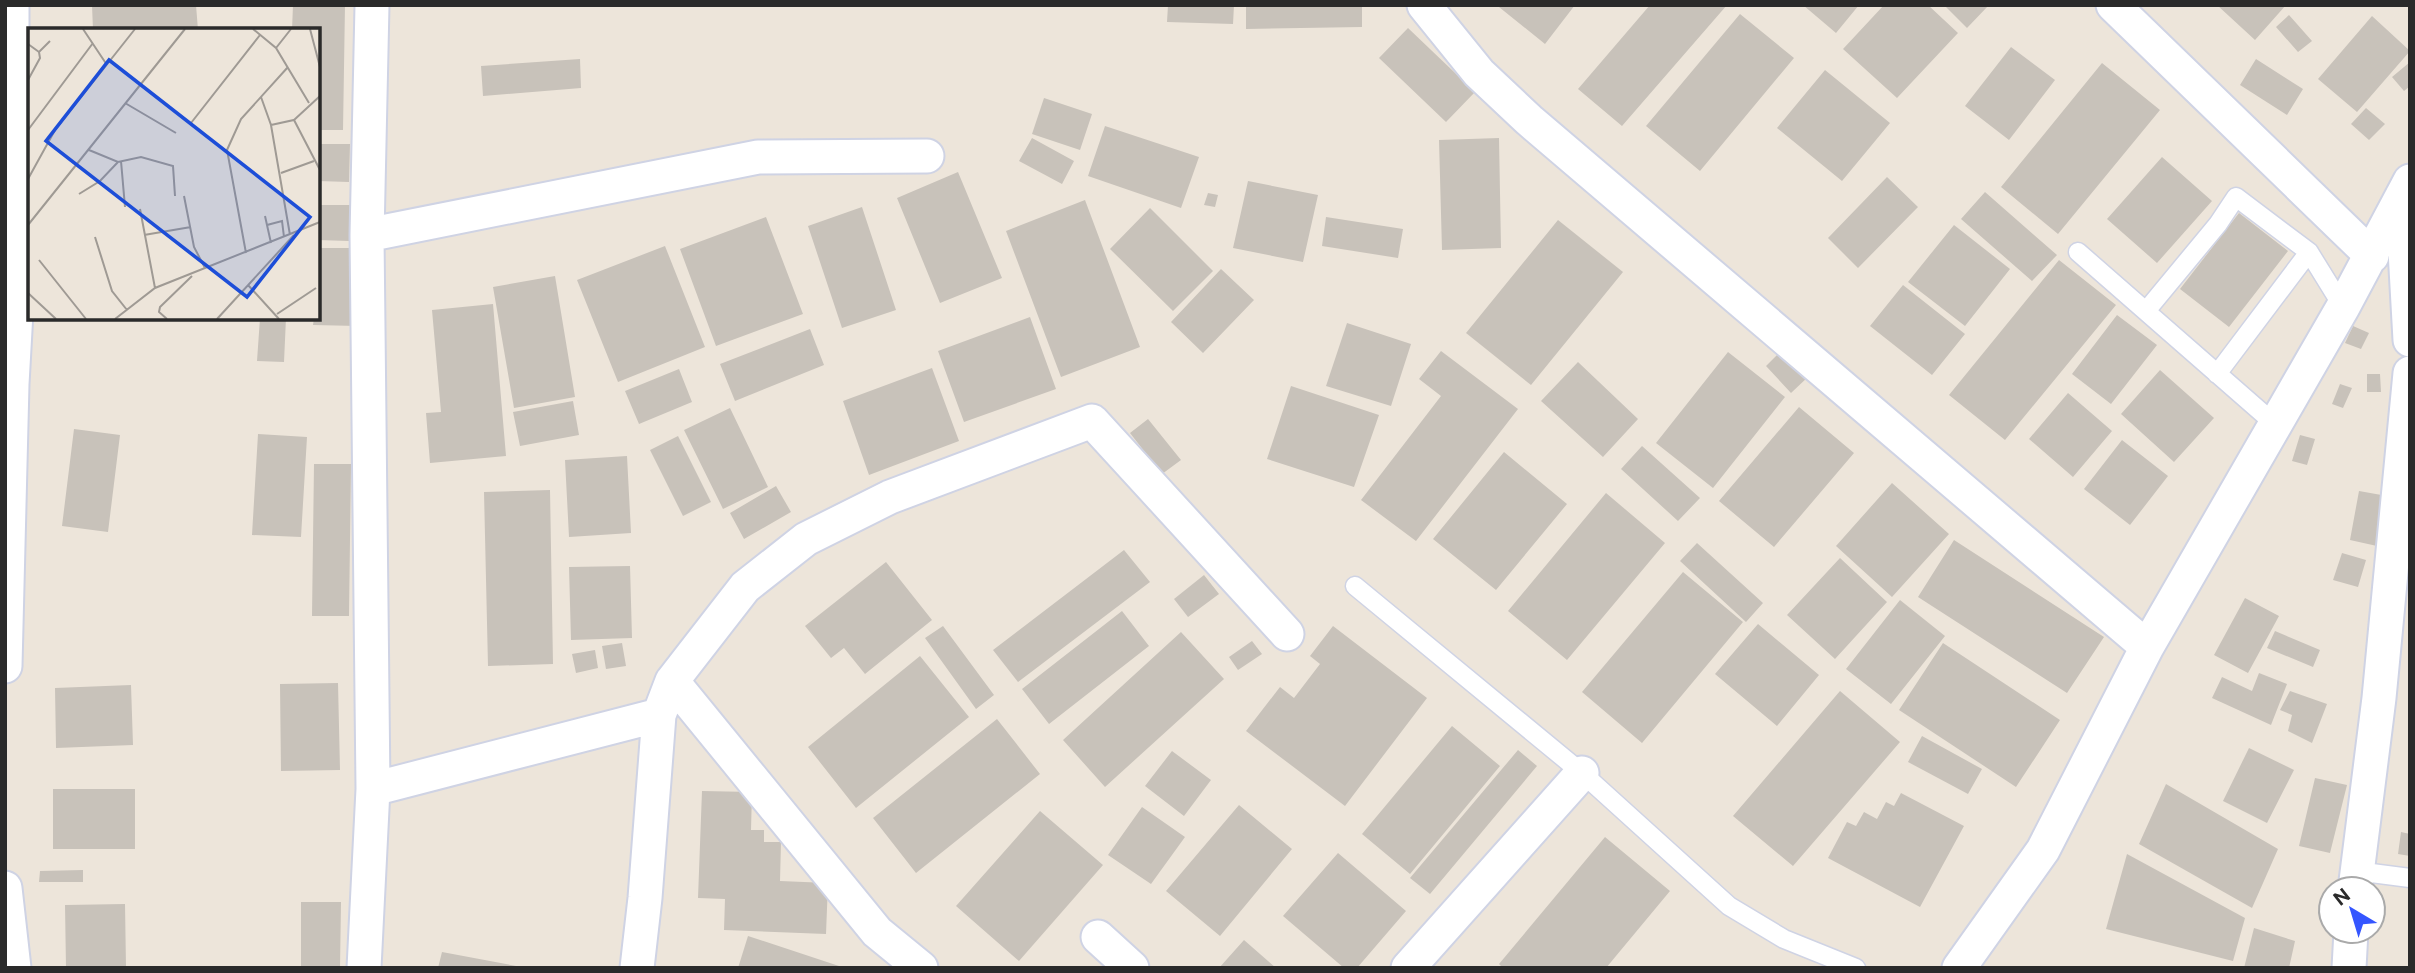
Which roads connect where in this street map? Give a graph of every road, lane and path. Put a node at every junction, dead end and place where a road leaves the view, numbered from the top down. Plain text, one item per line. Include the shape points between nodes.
1 (12, 5) edge
2 (372, 5) edge
3 (1423, 5) edge
4 (2113, 5) edge
5 (8, 56) edge
6 (927, 156) dead end
7 (2406, 188) edge
8 (367, 235) junction
9 (2078, 252) dead end
10 (2309, 252) junction
11 (2372, 256) junction
12 (2343, 307) junction
13 (2146, 311) junction
14 (2410, 340) edge
15 (2410, 373) edge
16 (2217, 374) junction
17 (2276, 425) junction
18 (1355, 586) dead end
19 (1287, 634) dead end
20 (2147, 647) junction
21 (5, 666) edge
22 (672, 681) junction
23 (659, 715) junction
24 (1582, 773) junction
25 (373, 789) junction
26 (2356, 875) edge
27 (2410, 878) edge
28 (2387, 879) edge
29 (5, 888) edge
30 (1098, 937) dead end
31 (2350, 945) edge
32 (14, 968) edge
33 (365, 968) edge
34 (637, 968) edge
35 (921, 968) edge
36 (1132, 968) edge
37 (1408, 968) edge
38 (1856, 968) edge
39 (1959, 968) edge
40 (2349, 968) edge

1 - 5 street
2 - 8 street
3 - 20 street via 1479,74 1529,120
4 - 11 street
5 - 21 street via 22,204
6 - 8 street via 758,157
7 - 11 street
7 - 14 street
8 - 25 street
9 - 13 lane
10 - 12 lane
10 - 13 lane via 2235,197
10 - 16 lane
11 - 12 street
12 - 17 street
13 - 16 lane
15 - 26 street via 2379,698
16 - 17 lane
17 - 20 street
18 - 24 lane
19 - 22 street via 1092,421 890,497 806,539 745,587
20 - 39 street via 2043,850
22 - 23 street
22 - 35 street via 877,932
23 - 25 street
23 - 34 street
24 - 37 street
24 - 38 lane via 1729,906 1784,939
25 - 33 street
27 - 28 lane
29 - 32 street
30 - 36 street
31 - 40 street

